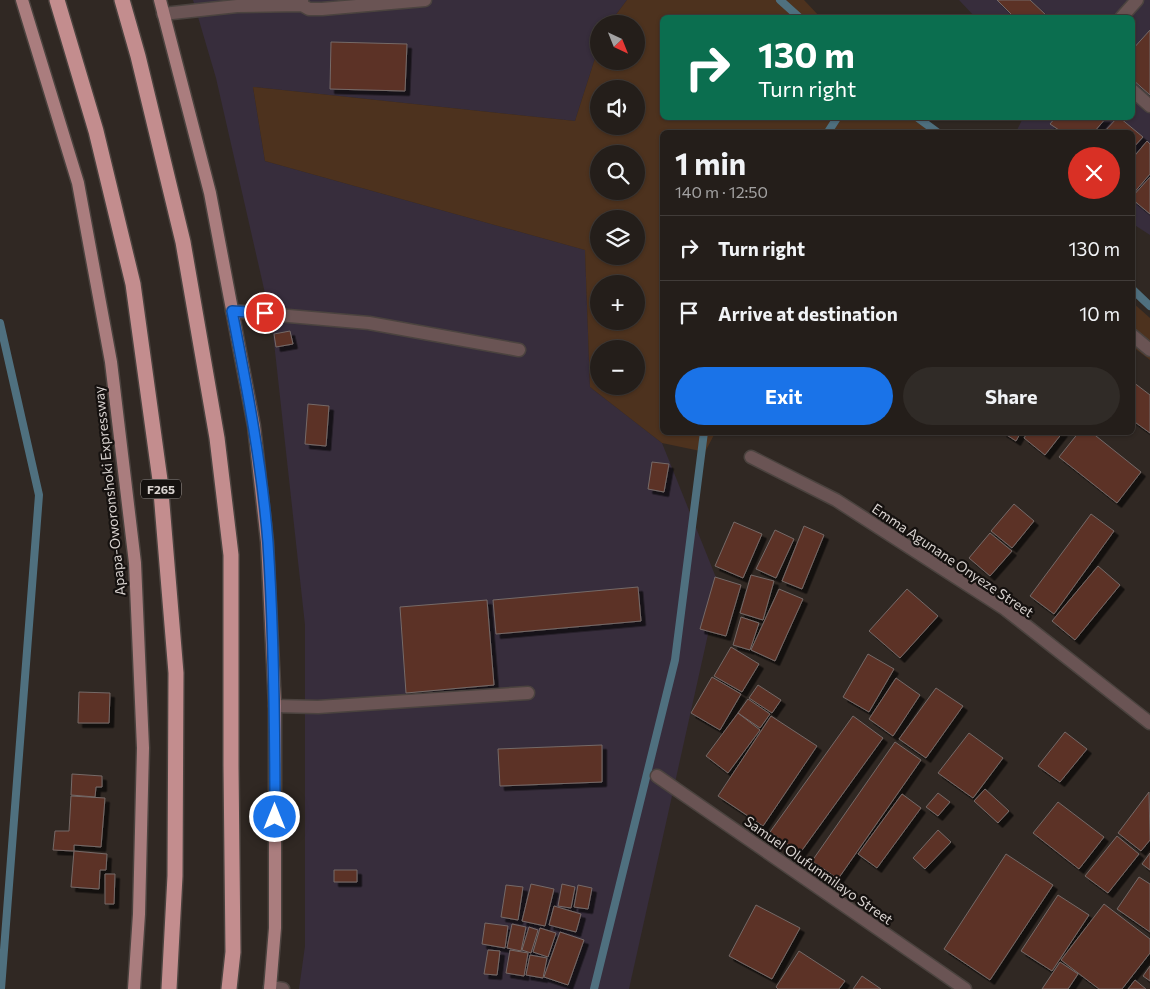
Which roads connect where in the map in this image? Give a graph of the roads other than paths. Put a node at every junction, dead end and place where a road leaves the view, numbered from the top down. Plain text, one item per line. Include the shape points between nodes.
1 (22, 0) edge
2 (57, 0) edge
3 (122, 0) edge
4 (160, 0) edge
5 (425, 0) edge
6 (1137, 0) edge
7 (302, 2) edge
8 (236, 3) edge
9 (163, 14) junction
10 (1124, 15) edge
11 (1135, 93) edge
12 (1150, 106) edge
13 (232, 311) junction
14 (1135, 338) edge
15 (519, 350) dead end
16 (1150, 350) edge
17 (751, 457) dead end
18 (528, 693) dead end
19 (275, 706) junction
20 (1150, 723) edge
21 (657, 776) dead end
22 (274, 988) edge
23 (134, 989) edge
24 (168, 989) edge
25 (229, 989) edge
26 (964, 989) edge

1 - 23 main road, Apapa-Oworonshoki Expressway via 78,183 111,362 135,563 143,748
2 - 24 highway, F265 via 96,131 133,284 160,480 176,673 175,876
3 - 25 highway via 183,242 217,438 231,555 233,952
4 - 9 main road
5 - 7 street via 322,9 309,9
6 - 10 street
7 - 8 street
8 - 9 street
9 - 13 main road via 210,193
11 - 12 street
13 - 15 street via 369,323
13 - 19 main road via 254,426 268,542
14 - 16 street
17 - 20 street, Emma Agunane Onyeze Street via 836,500 1005,609
18 - 19 street via 318,707
19 - 22 main road
21 - 26 street, Samuel Olufunmilayo Street

